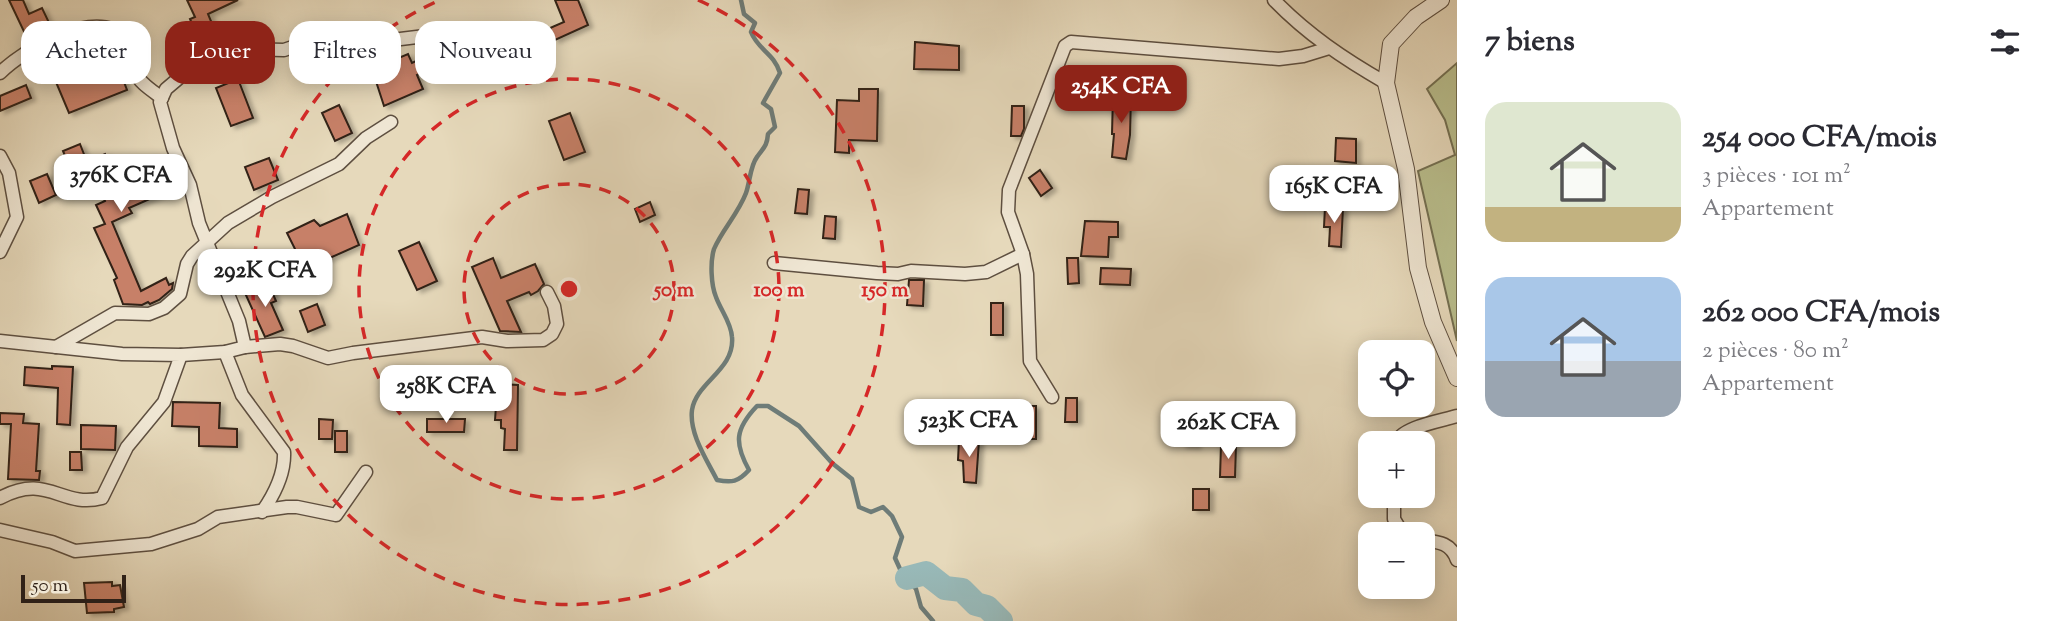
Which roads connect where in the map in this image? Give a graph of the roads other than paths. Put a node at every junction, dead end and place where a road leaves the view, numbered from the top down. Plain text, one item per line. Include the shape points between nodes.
1 (1274, 0) edge
2 (1441, 0) edge
3 (415, 37) edge
4 (1329, 48) junction
5 (0, 73) edge
6 (1386, 82) junction
7 (162, 98) junction
8 (391, 122) dead end
9 (0, 156) edge
10 (208, 240) junction
11 (0, 252) edge
12 (1023, 254) junction
13 (774, 263) dead end
14 (547, 292) dead end
15 (0, 341) edge
16 (56, 347) junction
17 (245, 347) junction
18 (225, 352) junction
19 (181, 355) junction
20 (1457, 378) edge
21 (1052, 397) dead end
22 (1457, 416) edge
23 (1407, 431) edge
24 (366, 472) dead end
25 (0, 498) edge
26 (262, 512) junction
27 (0, 530) edge
28 (1435, 541) edge
29 (1457, 561) edge

1 - 4 street
2 - 6 street via 1416,17 1391,44
3 - 7 street via 376,42 313,40 284,50 222,52 192,67
4 - 6 street
4 - 12 street via 1279,59 1067,43 1009,190 1008,212
5 - 7 street via 64,34 96,25 124,36 133,52 135,74
6 - 20 street via 1406,169 1418,268 1433,322
7 - 10 street via 173,148
8 - 10 street via 339,164 238,216
9 - 11 street via 9,173 17,218
10 - 16 street via 187,264 180,294 164,308 149,314 115,313
10 - 17 street
12 - 13 street via 986,272 965,274 877,273
12 - 21 street via 1030,361
14 - 17 street via 557,324 543,340 482,337 328,358 293,346
15 - 16 street
16 - 19 street
17 - 18 street
18 - 19 street
18 - 26 street via 242,395 284,452 274,495
19 - 25 street via 164,402 127,447 102,498 67,498 34,487
22 - 23 street
24 - 26 street via 335,515 296,507
26 - 27 street via 218,517 198,529 151,544 75,551
28 - 29 street via 1448,546

